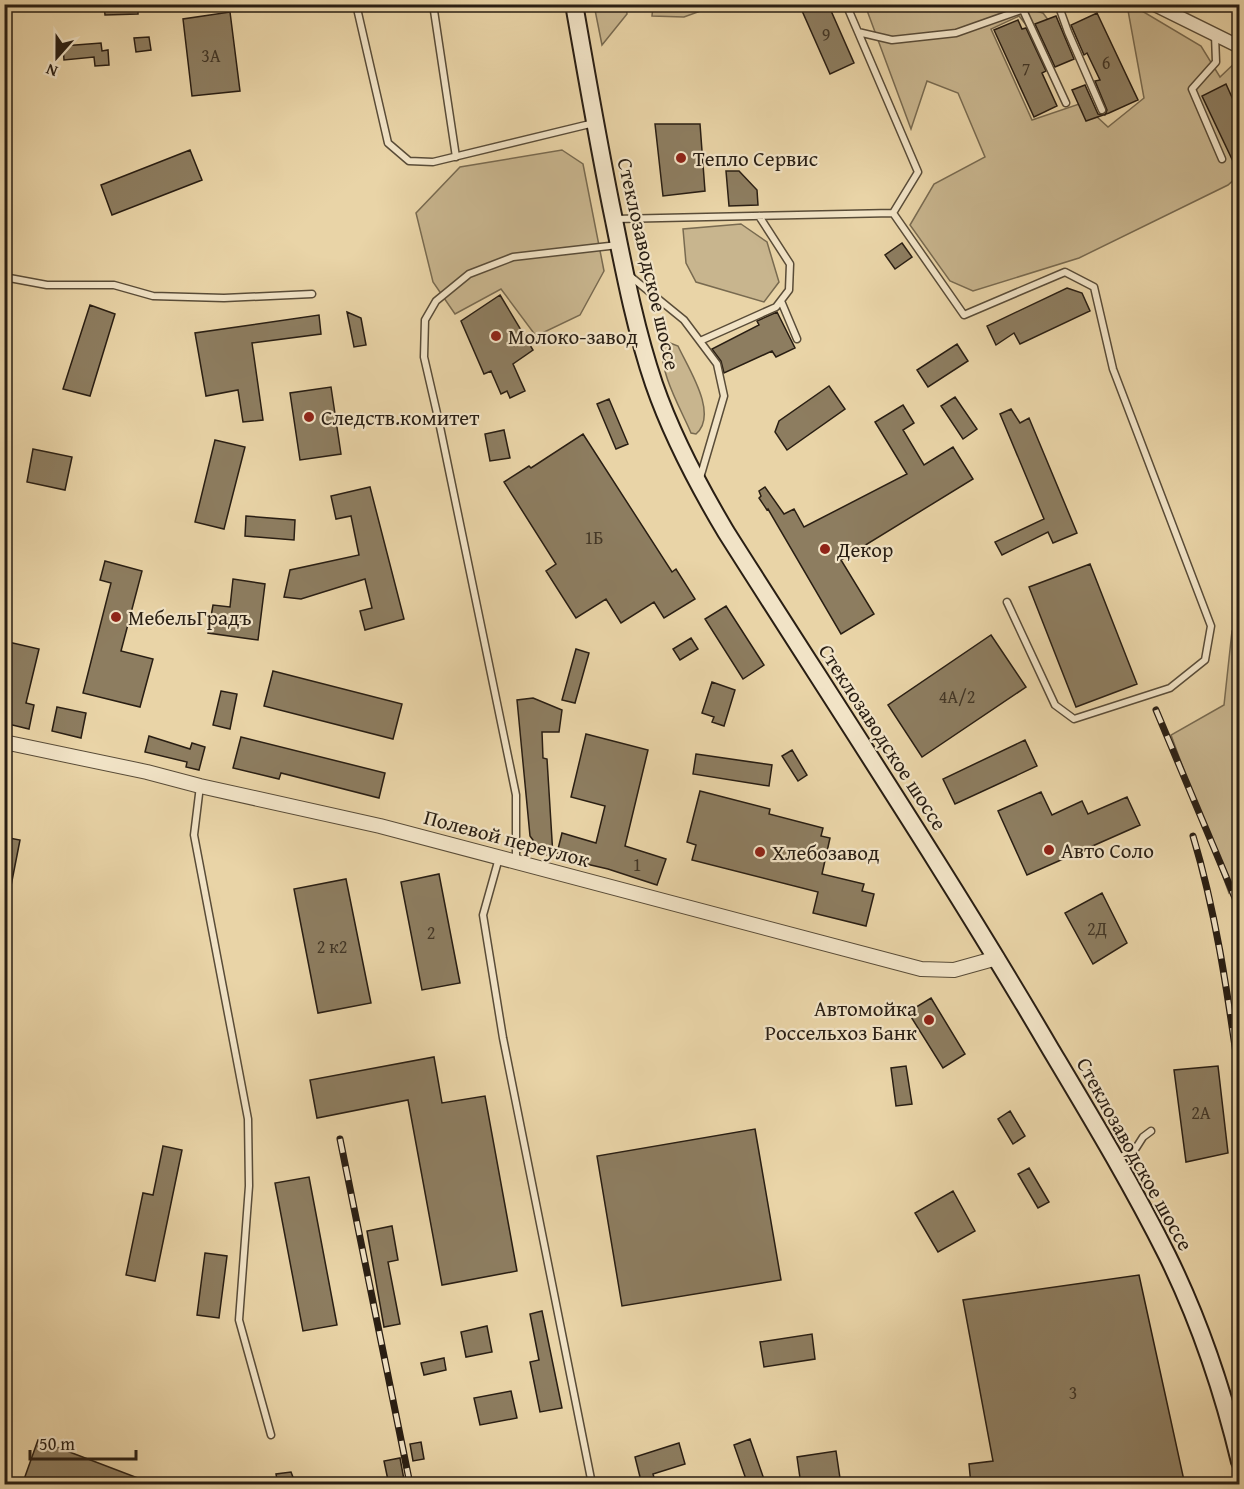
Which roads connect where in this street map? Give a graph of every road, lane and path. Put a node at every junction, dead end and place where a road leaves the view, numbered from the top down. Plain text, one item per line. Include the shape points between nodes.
1 (194, 4) edge
2 (356, 4) edge
3 (433, 4) edge
4 (574, 4) edge
5 (846, 4) edge
6 (1038, 4) edge
7 (1058, 4) edge
8 (1153, 4) edge
9 (184, 6) dead end
10 (1023, 10) junction
11 (858, 32) junction
12 (1215, 35) junction
13 (1239, 47) edge
14 (1066, 104) dead end
15 (1102, 110) dead end
16 (594, 123) junction
17 (456, 156) junction
18 (1222, 159) dead end
19 (893, 213) junction
20 (759, 216) junction
21 (614, 219) junction
22 (619, 245) junction
23 (625, 272) junction
24 (4, 277) edge
25 (312, 294) dead end
26 (781, 301) junction
27 (797, 339) dead end
28 (700, 341) junction
29 (698, 484) junction
30 (1007, 602) dead end
31 (4, 742) edge
32 (200, 786) junction
33 (500, 858) junction
34 (516, 862) junction
35 (997, 958) junction
36 (1151, 1131) dead end
37 (1116, 1160) junction
38 (271, 1435) dead end
39 (1239, 1462) edge
40 (592, 1485) edge

1 - 9 lane
2 - 17 lane via 388,143 409,161 434,162
3 - 17 lane
4 - 16 main road, Стеклозаводское шоссе
5 - 11 lane
6 - 10 lane
7 - 15 lane
8 - 12 street
10 - 11 lane via 956,33 892,40
10 - 14 lane
11 - 19 lane via 918,172
12 - 13 street
12 - 18 lane via 1216,62 1192,89
16 - 17 lane
16 - 21 main road, Стеклозаводское шоссе
19 - 20 lane
19 - 30 lane via 964,315 1065,272 1094,287 1113,369 1211,626 1205,660 1170,688 1074,719 1055,705
20 - 21 lane
20 - 26 lane via 790,264 789,290
21 - 22 main road, Стеклозаводское шоссе
22 - 23 main road, Стеклозаводское шоссе
22 - 34 lane via 513,257 468,274 436,301 426,320 424,357 516,795
23 - 28 lane via 684,320
23 - 29 main road, Стеклозаводское шоссе via 654,385
24 - 25 lane via 47,285 114,285 153,296
26 - 27 lane
26 - 28 lane via 776,308
28 - 29 lane via 717,364 724,396
29 - 35 main road, Стеклозаводское шоссе
31 - 32 street, Полевой переулок via 147,771
32 - 33 street, Полевой переулок via 380,826
32 - 38 lane via 194,835 248,1119 249,1186 239,1320
33 - 34 street, Полевой переулок
33 - 40 lane via 483,915 503,1038
34 - 35 street, Полевой переулок via 921,969 954,969
35 - 37 main road, Стеклозаводское шоссе
36 - 37 lane
37 - 39 main road, Стеклозаводское шоссе via 1190,1307 1214,1369

